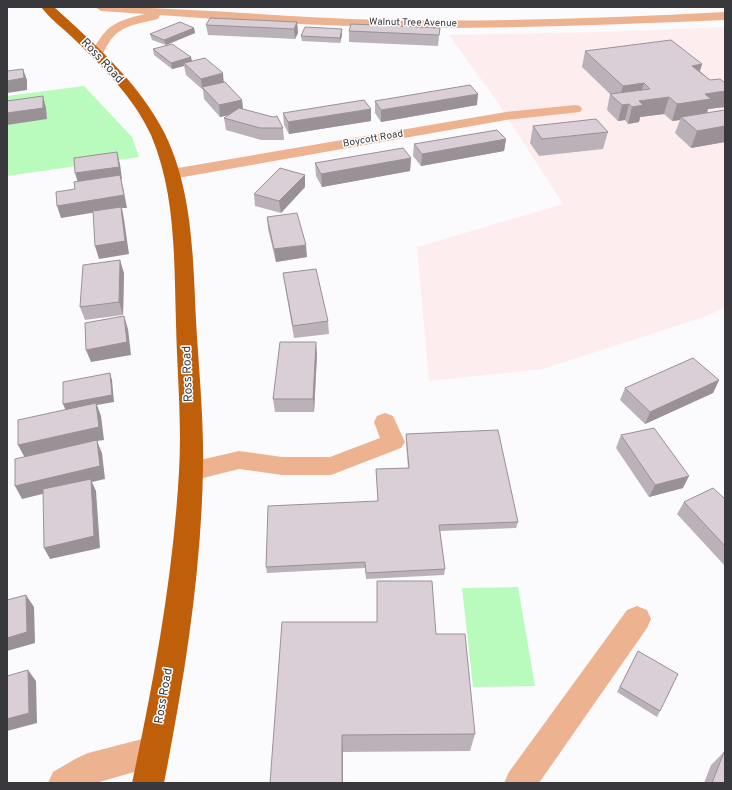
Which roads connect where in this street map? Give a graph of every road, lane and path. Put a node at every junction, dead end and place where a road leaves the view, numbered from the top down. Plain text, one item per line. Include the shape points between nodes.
1 (47, 7) edge
2 (101, 7) edge
3 (173, 13) junction
4 (725, 16) edge
5 (96, 55) junction
6 (575, 109) dead end
7 (172, 174) junction
8 (385, 422) dead end
9 (191, 471) junction
10 (637, 619) dead end
11 (154, 752) junction
12 (64, 783) edge
13 (148, 783) edge
14 (520, 783) edge

1 - 5 highway, Ross Road
2 - 3 street, Walnut Tree Avenue
3 - 4 street, Walnut Tree Avenue via 425,24 604,16
3 - 5 street via 140,19 118,27 106,38
5 - 7 highway, Ross Road via 146,112 158,135
6 - 7 street, Boycott Road via 506,116
7 - 9 highway, Ross Road via 183,239
8 - 9 street via 393,442 332,466 282,466 239,460
9 - 11 highway, Ross Road via 179,603
10 - 14 street
11 - 12 street via 88,769
11 - 13 highway, Ross Road

